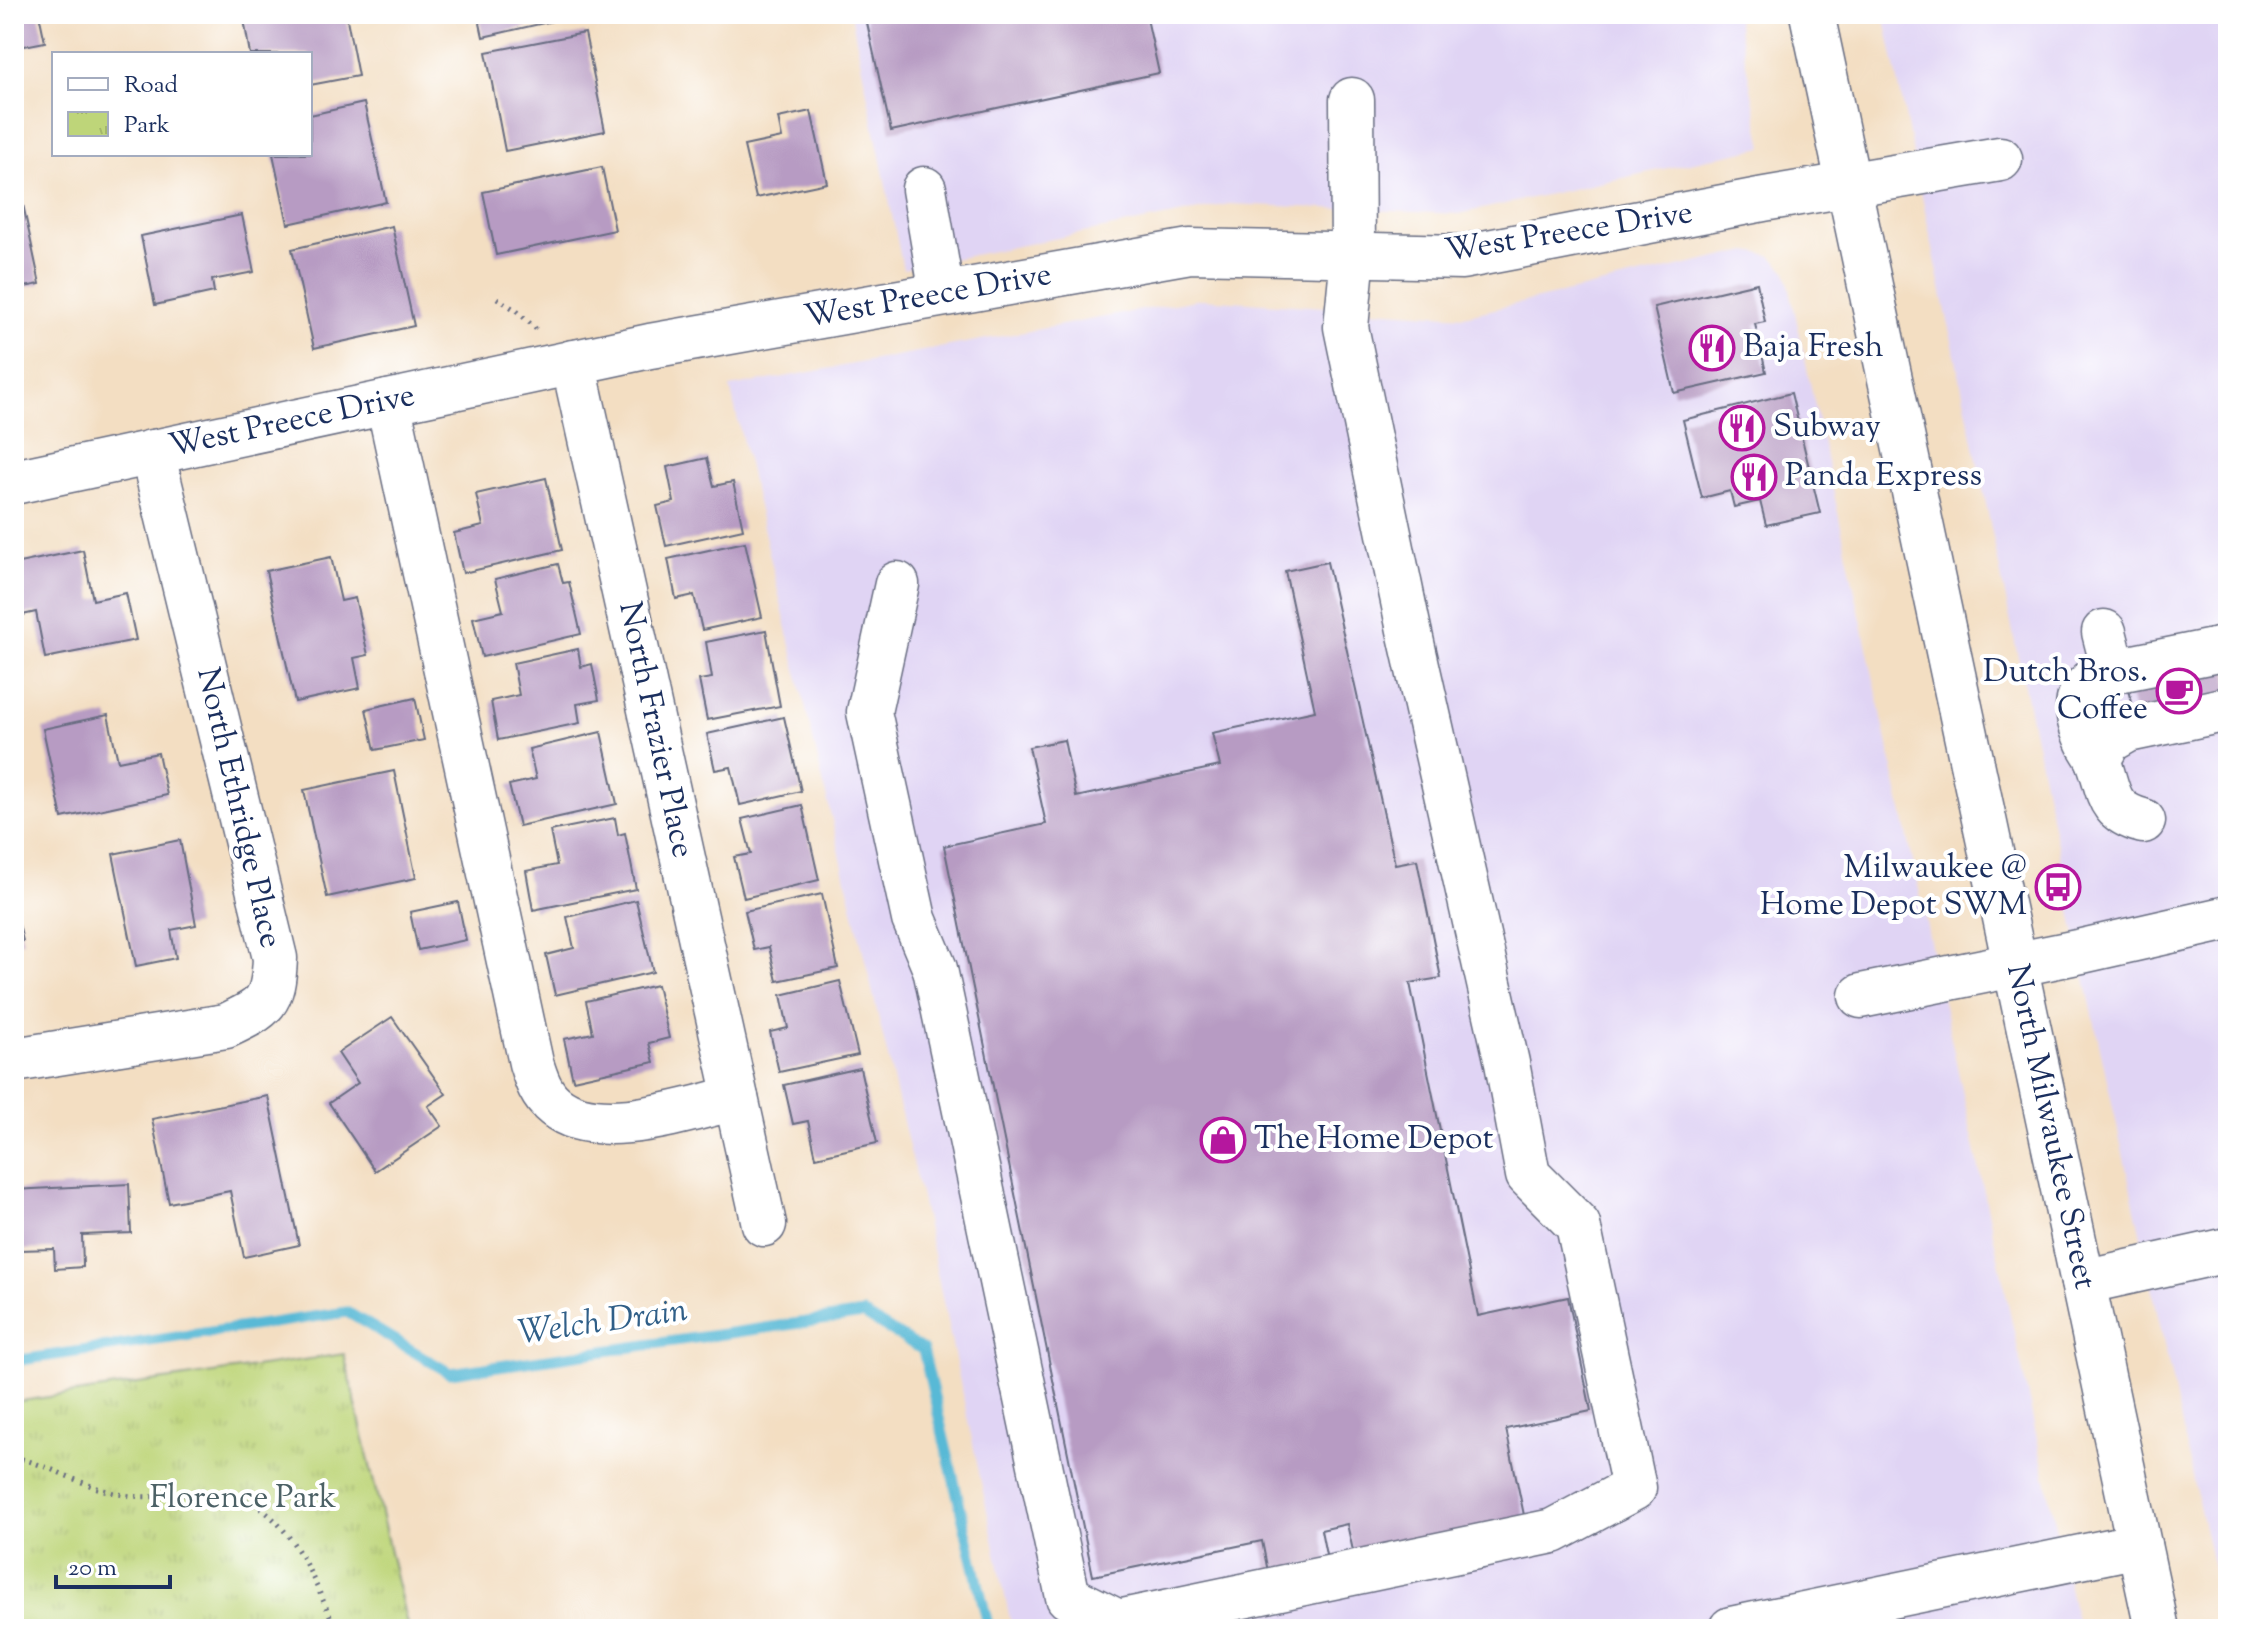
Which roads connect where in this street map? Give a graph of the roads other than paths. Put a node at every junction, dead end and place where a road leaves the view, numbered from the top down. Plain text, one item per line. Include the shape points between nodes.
1 (1812, 14) edge
2 (1352, 100) dead end
3 (2000, 159) dead end
4 (1849, 184) junction
5 (924, 189) dead end
6 (1353, 255) junction
7 (942, 294) junction
8 (558, 351) junction
9 (388, 402) junction
10 (152, 452) junction
11 (14, 482) edge
12 (897, 584) dead end
13 (2228, 648) edge
14 (2228, 709) edge
15 (2098, 760) junction
16 (2143, 821) dead end
17 (2228, 918) edge
18 (2015, 965) junction
19 (1861, 996) dead end
20 (14, 1060) edge
21 (736, 1098) junction
22 (764, 1224) dead end
23 (2228, 1250) edge
24 (2083, 1282) junction
25 (2139, 1545) junction
26 (1731, 1629) edge
27 (2157, 1629) edge

1 - 4 street, North Milwaukee Street
2 - 6 street
3 - 4 street, West Preece Drive
4 - 6 street, West Preece Drive via 1462,257
4 - 18 street, North Milwaukee Street
5 - 7 street
6 - 7 street, West Preece Drive via 1190,251
6 - 12 street via 1346,327 1528,1175 1578,1225 1634,1488 1553,1531 1118,1622 1068,1597 935,969 914,919 869,712
7 - 8 street, West Preece Drive via 650,346
8 - 9 street, West Preece Drive
8 - 21 street, North Frazier Place
9 - 10 street, West Preece Drive
9 - 21 street via 540,1089 554,1106 599,1122 642,1120
10 - 11 street, West Preece Drive
10 - 20 street, North Ethridge Place via 275,958 274,989 258,1011 226,1026
13 - 15 street via 2109,652 2083,687 2078,704 2085,736
14 - 15 street via 2128,730 2109,741
15 - 16 street via 2110,801 2126,816
17 - 18 street
18 - 19 street
18 - 24 street, North Milwaukee Street
21 - 22 street, North Frazier Place
23 - 24 street
24 - 25 street, North Milwaukee Street
25 - 26 street
25 - 27 street, North Milwaukee Street

